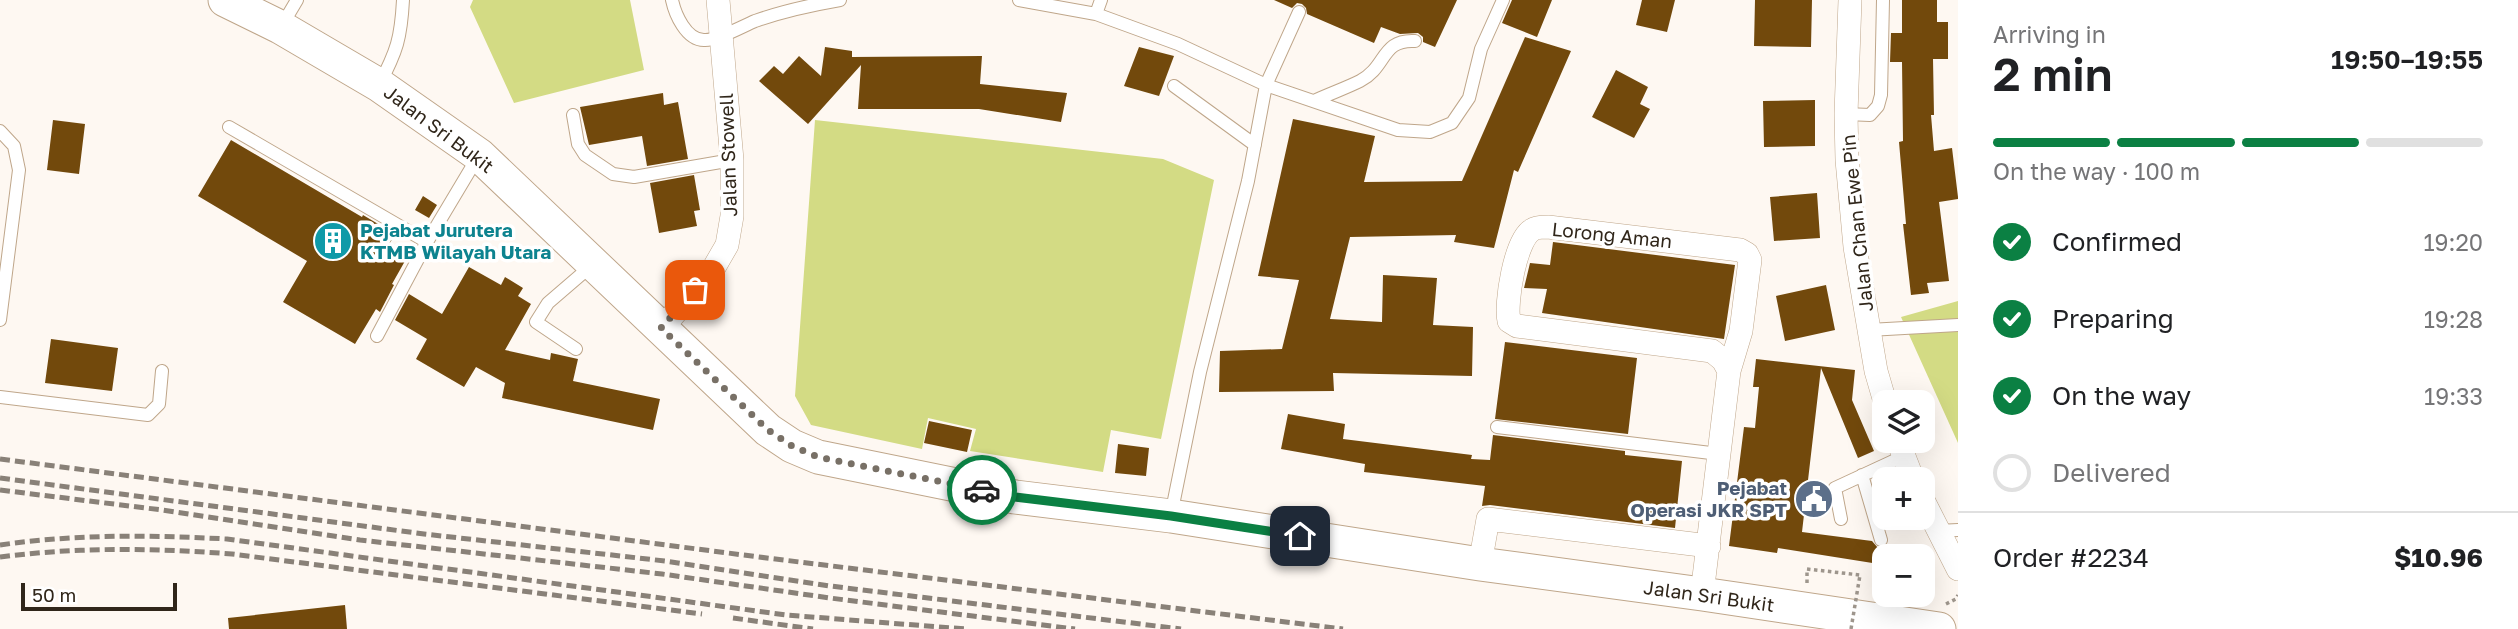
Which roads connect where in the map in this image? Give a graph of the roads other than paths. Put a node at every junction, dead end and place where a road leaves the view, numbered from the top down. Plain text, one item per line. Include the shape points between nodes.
1 (225, 0) edge
2 (403, 0) edge
3 (673, 0) edge
4 (718, 0) edge
5 (840, 0) edge
6 (1019, 0) edge
7 (1101, 0) edge
8 (1503, 0) edge
9 (1850, 0) edge
10 (1883, 0) edge
11 (1299, 12) dead end
12 (289, 13) edge
13 (1096, 14) junction
14 (723, 34) junction
15 (1415, 41) dead end
16 (379, 85) junction
17 (1266, 85) junction
18 (1174, 86) dead end
19 (1314, 101) junction
20 (1846, 114) junction
21 (573, 115) dead end
22 (229, 127) dead end
23 (0, 131) edge
24 (1255, 145) junction
25 (479, 155) junction
26 (732, 160) junction
27 (427, 242) junction
28 (594, 263) junction
29 (0, 320) edge
30 (1958, 325) edge
31 (661, 328) junction
32 (1869, 330) junction
33 (377, 336) dead end
34 (576, 349) dead end
35 (162, 371) dead end
36 (1729, 371) junction
37 (1882, 390) edge
38 (0, 397) edge
39 (1497, 427) dead end
40 (1894, 453) edge
41 (1719, 454) junction
42 (1862, 475) junction
43 (1935, 514) edge
44 (1171, 516) junction
45 (1841, 519) dead end
46 (1948, 530) edge
47 (1881, 540) dead end
48 (1709, 546) junction
49 (1480, 564) junction
50 (1958, 569) edge
51 (1702, 594) junction
52 (1939, 629) edge

1 - 12 street, Jalan Sri Bukit
2 - 16 lane via 401,33
3 - 14 lane via 675,16 694,38 706,41
4 - 14 street, Jalan Stowell
5 - 14 lane via 806,6
6 - 13 lane
7 - 13 lane
8 - 19 lane via 1481,49 1469,99 1451,123 1430,132 1398,130
9 - 20 street, Jalan Chan Ewe Pin
10 - 20 lane via 1878,106 1870,115
11 - 17 lane
12 - 16 street, Jalan Sri Bukit
13 - 17 lane via 1178,44
14 - 26 street, Jalan Stowell
15 - 19 lane via 1402,40 1361,80
16 - 25 street, Jalan Sri Bukit
17 - 19 lane
17 - 24 lane
18 - 24 lane
20 - 32 street, Jalan Chan Ewe Pin via 1855,247
21 - 26 lane via 578,144 585,155 613,174 634,177
22 - 27 lane
23 - 29 lane via 14,146 19,170
24 - 44 lane via 1200,372
25 - 27 lane
25 - 28 street, Jalan Sri Bukit
26 - 31 street, Jalan Stowell via 727,245 712,271
27 - 33 lane
28 - 31 street, Jalan Sri Bukit
28 - 34 lane via 548,303 536,322
30 - 32 lane
31 - 44 street, Jalan Sri Bukit via 768,430 818,457 1015,497
32 - 37 street, Jalan Chan Ewe Pin
35 - 38 lane via 159,404 148,415
36 - 36 street, Lorong Aman via 1712,351 1517,326 1510,321 1508,301 1529,232 1548,227 1747,254 1741,331
36 - 41 street
39 - 41 lane
40 - 42 lane
41 - 48 street
42 - 45 lane via 1835,488
42 - 47 lane
43 - 46 street
44 - 49 street, Jalan Sri Bukit
46 - 50 street
48 - 49 street via 1488,519
48 - 51 street
49 - 51 street, Jalan Sri Bukit
51 - 52 street, Jalan Sri Bukit

